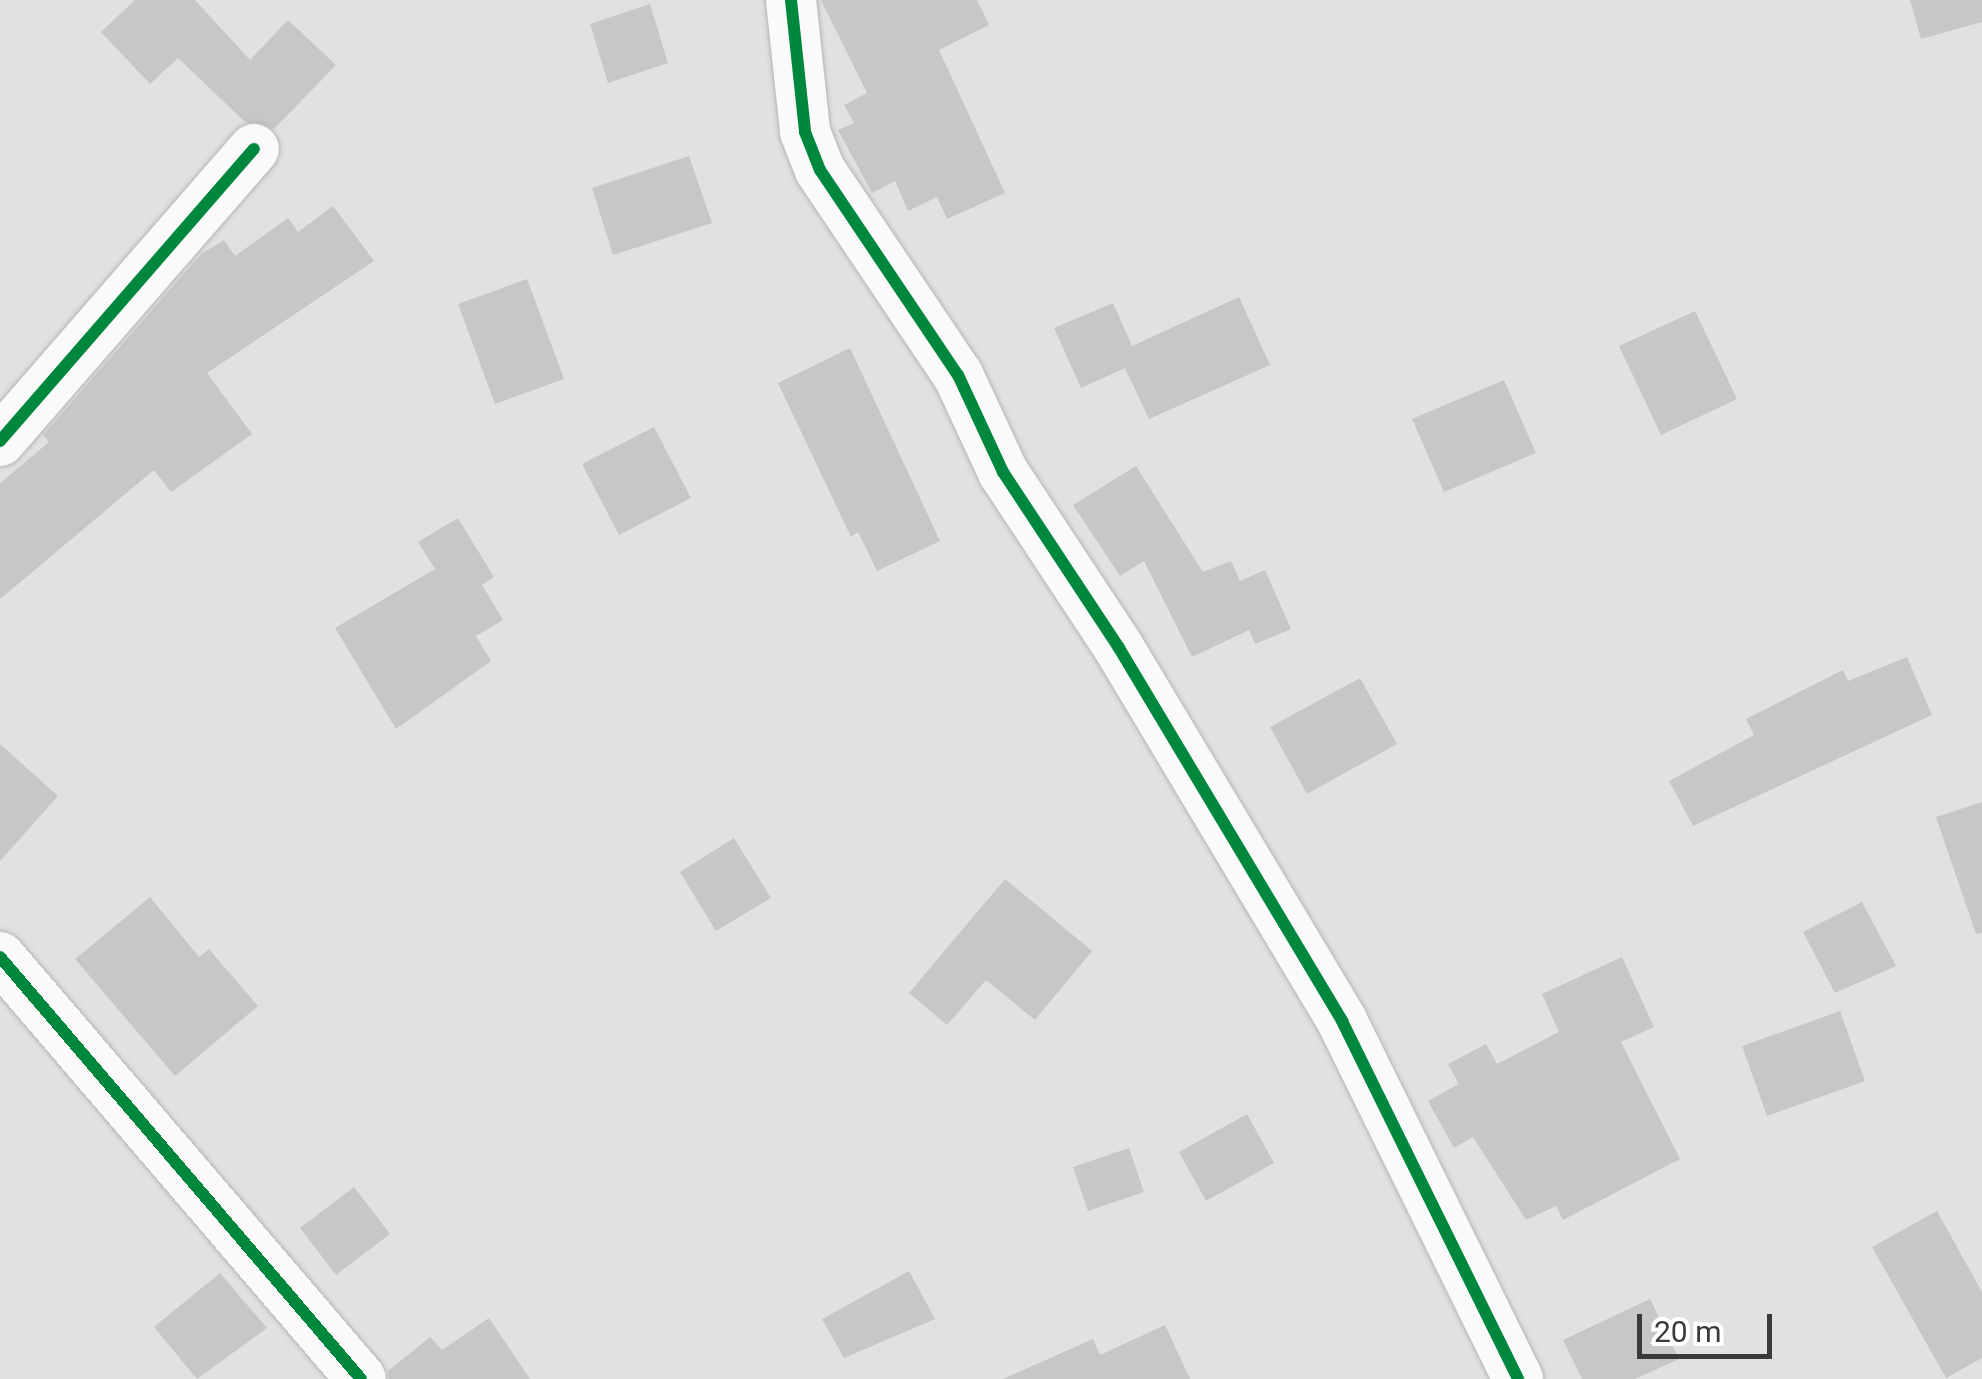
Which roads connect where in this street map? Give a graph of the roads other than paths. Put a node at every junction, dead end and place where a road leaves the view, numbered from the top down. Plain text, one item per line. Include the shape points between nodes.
1 (790, 0) edge
2 (254, 150) dead end
3 (0, 441) edge
4 (0, 957) edge
5 (361, 1379) edge
6 (1518, 1379) edge

1 - 6 street via 805,132 820,170 958,376 1003,472 1120,648 1342,1021
2 - 3 street
4 - 5 street

